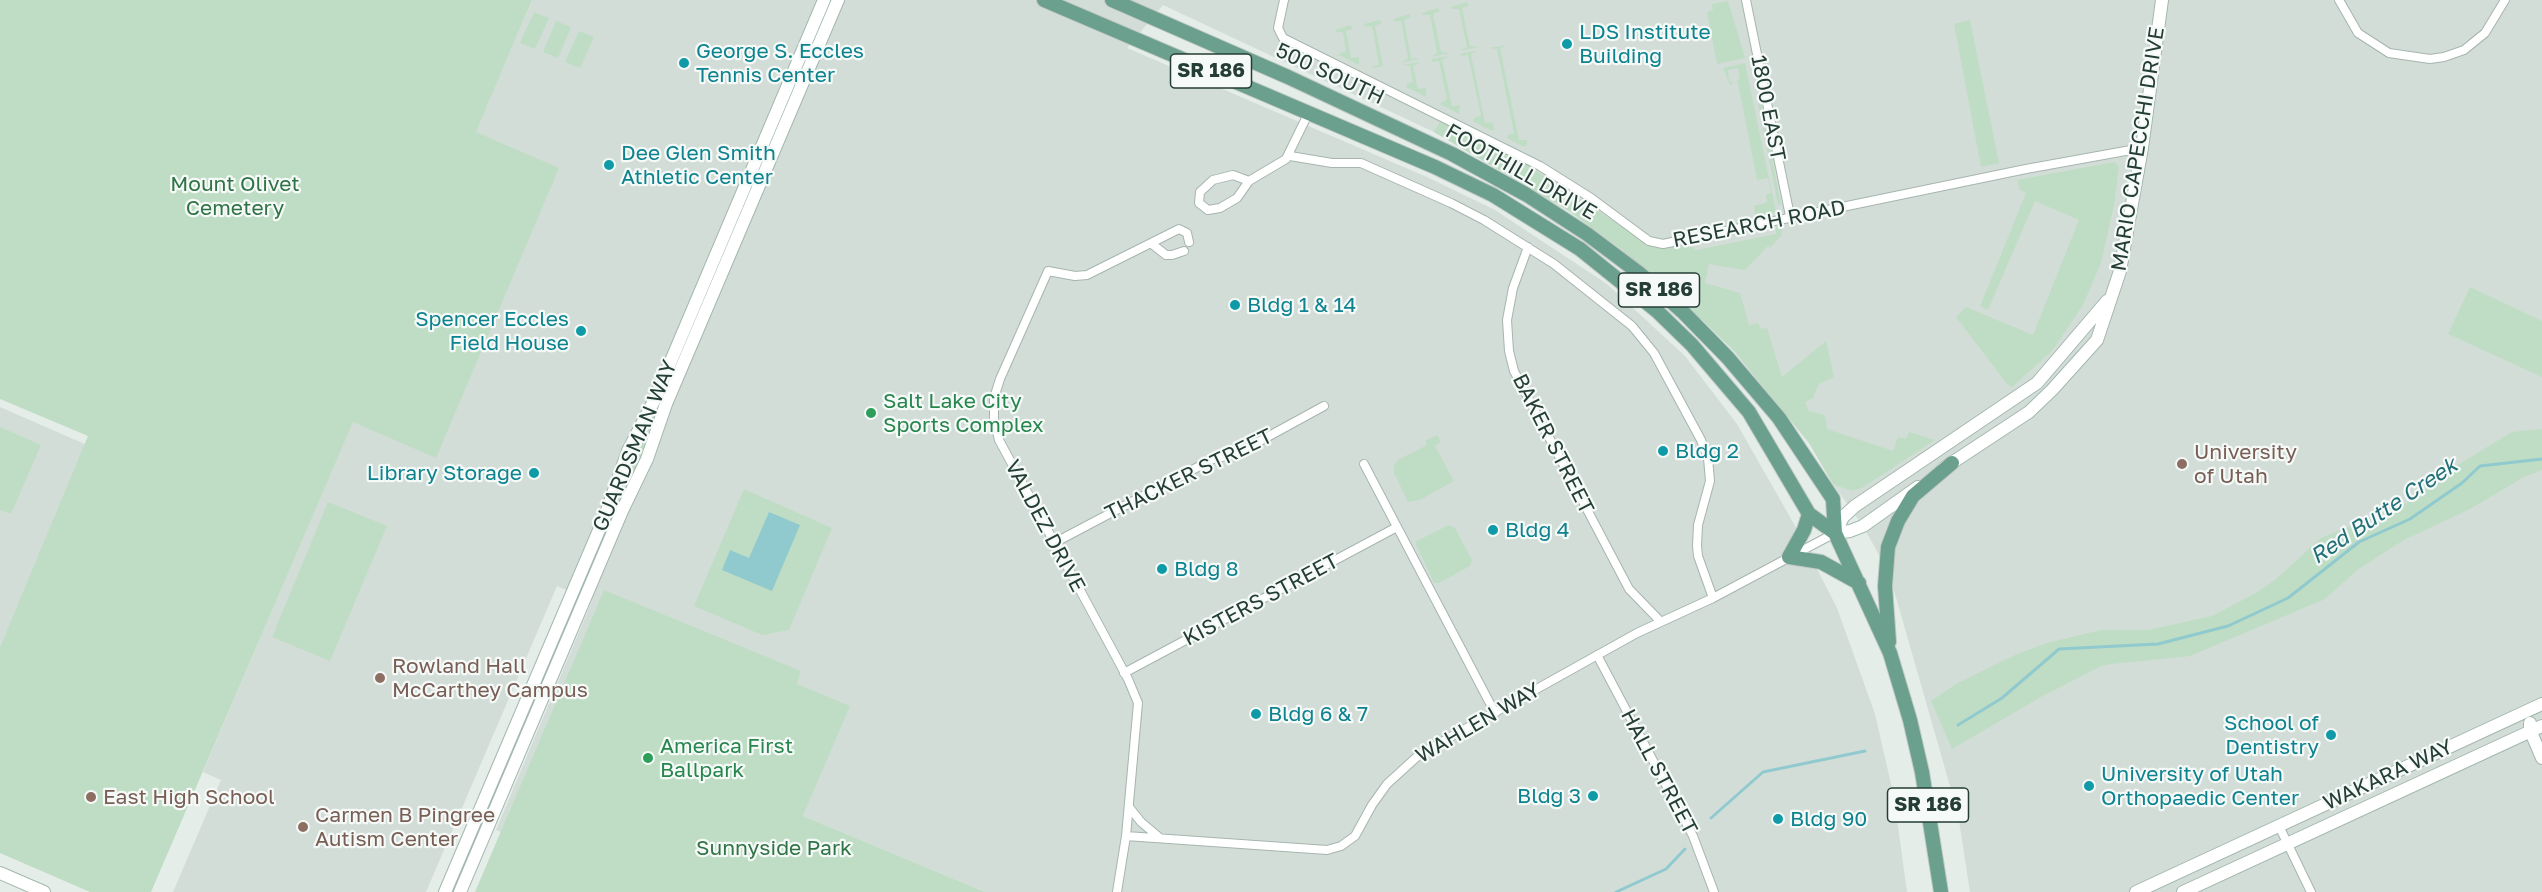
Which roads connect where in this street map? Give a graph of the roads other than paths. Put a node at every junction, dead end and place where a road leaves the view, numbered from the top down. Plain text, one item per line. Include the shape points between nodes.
1 (824, 0) edge
2 (838, 0) edge
3 (1044, 0) edge
4 (1112, 0) edge
5 (1284, 0) edge
6 (1746, 0) edge
7 (2162, 0) edge
8 (2339, 0) edge
9 (2505, 0) edge
10 (1329, 97) junction
11 (1309, 112) junction
12 (1399, 129) joint
13 (1378, 142) joint
14 (2142, 148) junction
15 (1290, 156) junction
16 (1249, 181) junction
17 (1790, 216) junction
18 (1189, 242) dead end
19 (1152, 244) junction
20 (1528, 247) junction
21 (1184, 251) dead end
22 (2109, 298) junction
23 (1324, 406) dead end
24 (1952, 463) junction
25 (1364, 464) dead end
26 (1809, 514) junction
27 (1397, 527) junction
28 (1835, 533) junction
29 (1054, 543) junction
30 (1789, 557) junction
31 (1859, 583) junction
32 (1713, 598) junction
33 (1661, 622) junction
34 (1890, 653) junction
35 (1597, 655) junction
36 (1124, 673) junction
37 (2542, 704) edge
38 (2529, 710) junction
39 (1495, 713) junction
40 (2542, 720) edge
41 (2536, 728) edge
42 (2542, 758) edge
43 (1129, 807) junction
44 (2279, 826) junction
45 (1126, 836) junction
46 (1161, 839) junction
47 (2288, 844) junction
48 (0, 873) edge
49 (44, 892) edge
50 (446, 892) edge
51 (460, 892) edge
52 (1117, 892) edge
53 (1714, 892) edge
54 (1941, 892) edge
55 (2136, 892) edge
56 (2183, 892) edge
57 (2311, 892) edge

1 - 50 street, GUARDSMAN WAY via 651,409 628,451 609,508
2 - 51 street, GUARDSMAN WAY via 666,404 647,459
3 - 11 main road, 500 SOUTH / SR 186
4 - 10 main road, 500 SOUTH / SR 186
5 - 17 street, RESEARCH ROAD via 1278,28 1283,38 1540,166 1649,241 1663,244
6 - 17 street, 1800 EAST
7 - 14 street, MARIO CAPECCHI DRIVE
8 - 9 street via 2358,33 2389,53 2430,59 2464,50 2485,33
10 - 11 main road
10 - 12 main road, 500 SOUTH / SR 186
11 - 13 main road, 500 SOUTH / SR 186
11 - 15 street
12 - 28 main road, FOOTHILL DRIVE / SR 186 via 1558,214 1615,254 1684,313 1752,385 1810,462 1833,500
13 - 26 main road, FOOTHILL DRIVE / SR 186 via 1483,190 1537,221 1658,311 1749,412
14 - 17 street, RESEARCH ROAD
14 - 22 street, MARIO CAPECCHI DRIVE via 2120,271
15 - 16 street
15 - 20 street via 1371,166 1451,203
16 - 16 street via 1233,175 1214,180 1200,192 1199,203 1216,210 1238,198
18 - 19 street, VALDEZ DRIVE via 1187,233 1179,229
19 - 21 street via 1166,255
19 - 29 street, VALDEZ DRIVE via 1087,275 1048,271 997,388 994,420 999,440
20 - 32 street via 1594,294 1643,337 1701,440 1708,458 1710,482 1698,525 1697,546
20 - 33 street, BAKER STREET via 1513,288 1507,320 1514,371 1629,589
22 - 24 street, MARIO CAPECCHI DRIVE via 2097,340 2052,390 2029,412
22 - 28 street, MARIO CAPECCHI DRIVE via 2037,383 1855,506 1843,517
23 - 29 street, THACKER STREET
24 - 28 street, MARIO CAPECCHI DRIVE via 1863,525
24 - 34 main road via 1913,496 1888,547 1885,586
25 - 27 street
26 - 28 main road, FOOTHILL DRIVE / SR 186
26 - 30 main road
27 - 36 street, KISTERS STREET
27 - 39 street
28 - 30 street, WAHLEN WAY
28 - 31 main road, FOOTHILL DRIVE / SR 186
29 - 36 street, VALDEZ DRIVE
30 - 31 main road via 1821,562
30 - 32 street, WAHLEN WAY
31 - 34 main road, FOOTHILL DRIVE / SR 186
32 - 33 street, WAHLEN WAY
33 - 35 street, WAHLEN WAY
34 - 54 main road, FOOTHILL DRIVE / SR 186 via 1922,772
35 - 39 street, WAHLEN WAY
35 - 53 street, HALL STREET via 1686,822
36 - 43 street, VALDEZ DRIVE via 1139,709
37 - 38 street, WAKARA WAY
38 - 40 street
38 - 41 street
38 - 44 street, WAKARA WAY
39 - 46 street, WAHLEN WAY via 1420,754 1404,767 1379,794 1355,836 1341,846 1327,850
41 - 42 street
41 - 47 street, WAKARA WAY
43 - 45 street, VALDEZ DRIVE
43 - 46 street
44 - 47 street
44 - 55 street, WAKARA WAY
45 - 46 street, WAHLEN WAY
45 - 52 street, VALDEZ DRIVE
47 - 56 street, WAKARA WAY
47 - 57 street
48 - 49 street

